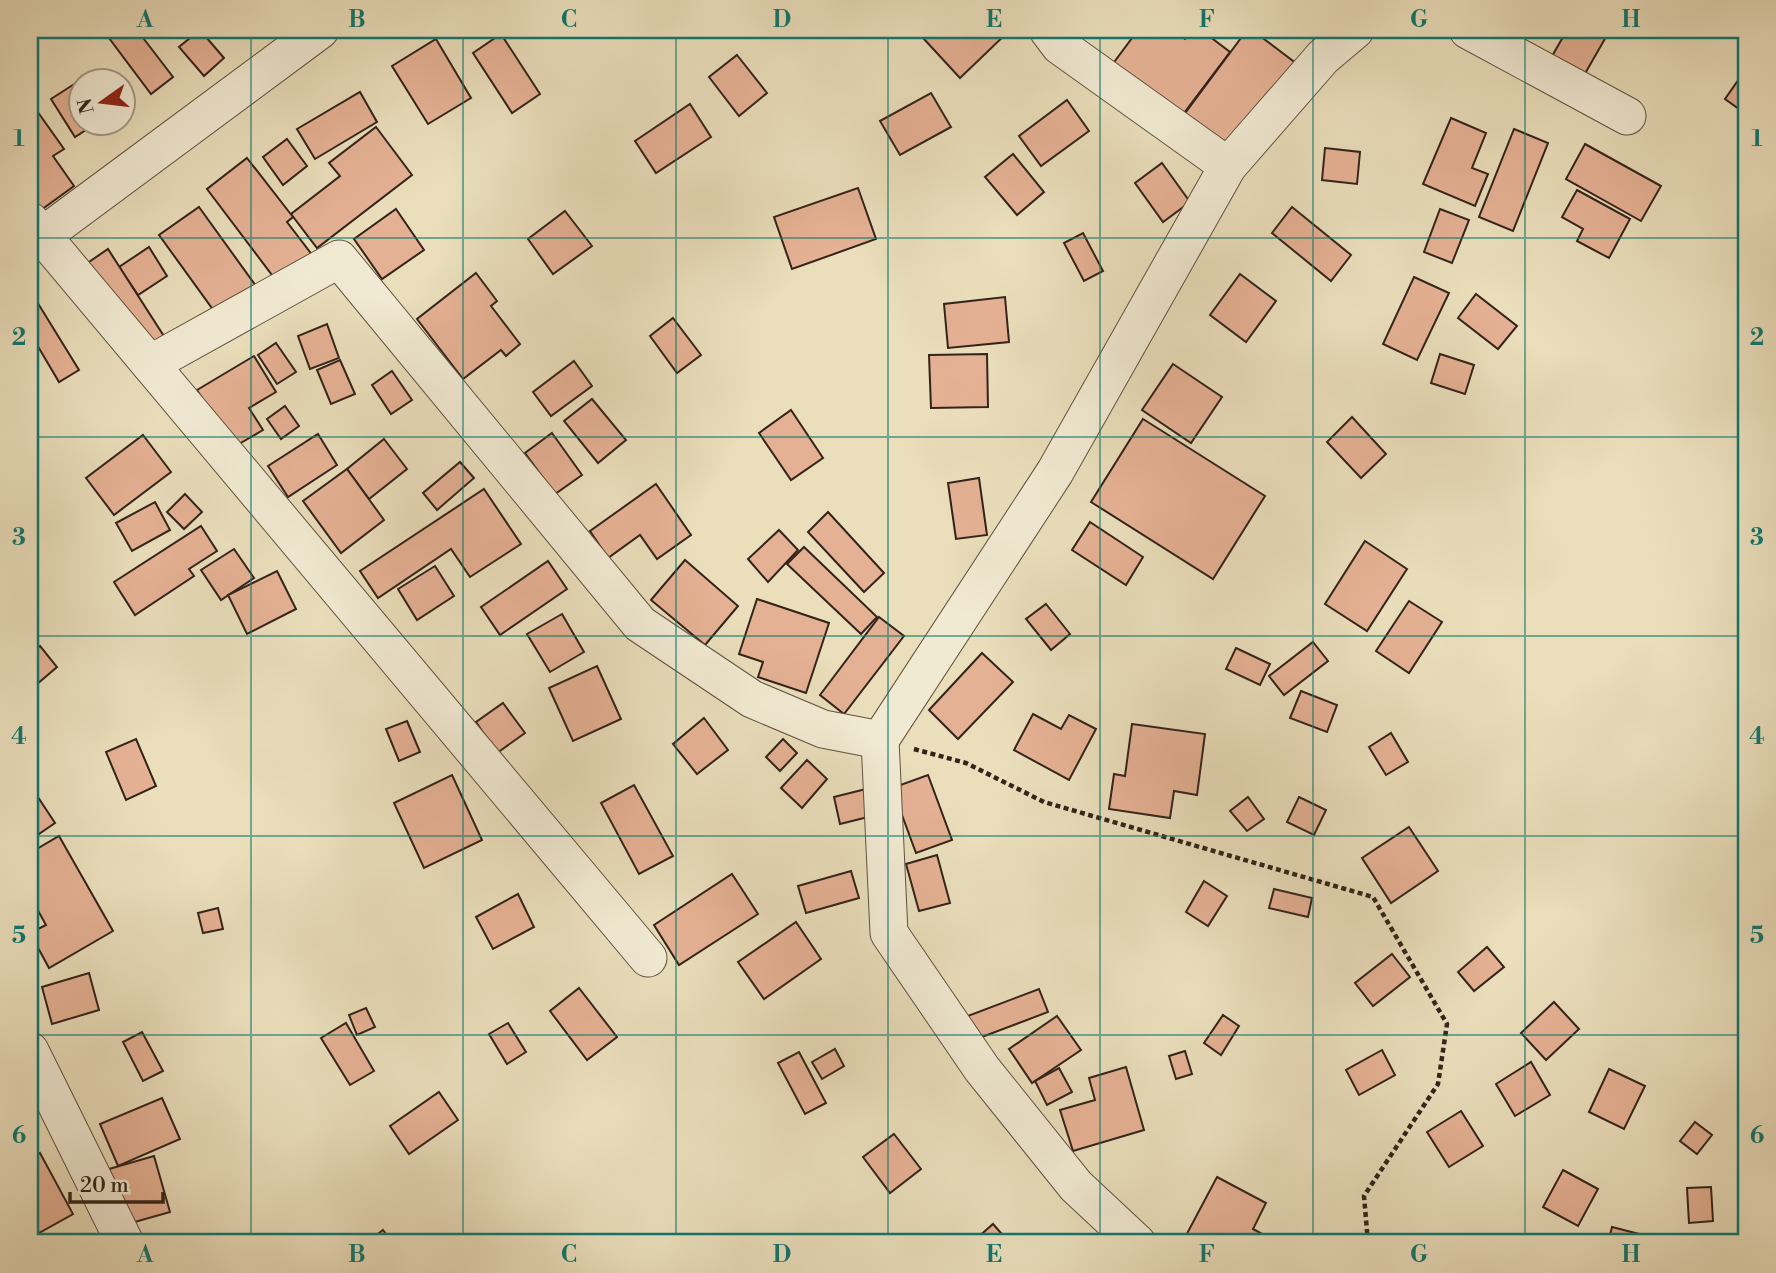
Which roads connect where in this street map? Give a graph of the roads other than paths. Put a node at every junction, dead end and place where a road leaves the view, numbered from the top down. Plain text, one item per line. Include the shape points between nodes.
1 (320, 30) edge
2 (1048, 30) edge
3 (1354, 30) edge
4 (1468, 30) edge
5 (1627, 116) dead end
6 (1228, 166) junction
7 (34, 234) edge
8 (150, 364) junction
9 (880, 740) junction
10 (648, 958) dead end
11 (30, 1051) edge
12 (125, 1243) edge
13 (1137, 1243) edge

1 - 7 street
2 - 6 street via 1060,46
3 - 6 street via 1323,57
4 - 5 street
6 - 9 street via 1055,472
7 - 8 street
8 - 9 street via 338,259 640,624 752,699 823,729
8 - 10 street
9 - 13 street via 889,933 982,1069 1076,1186
11 - 12 street

